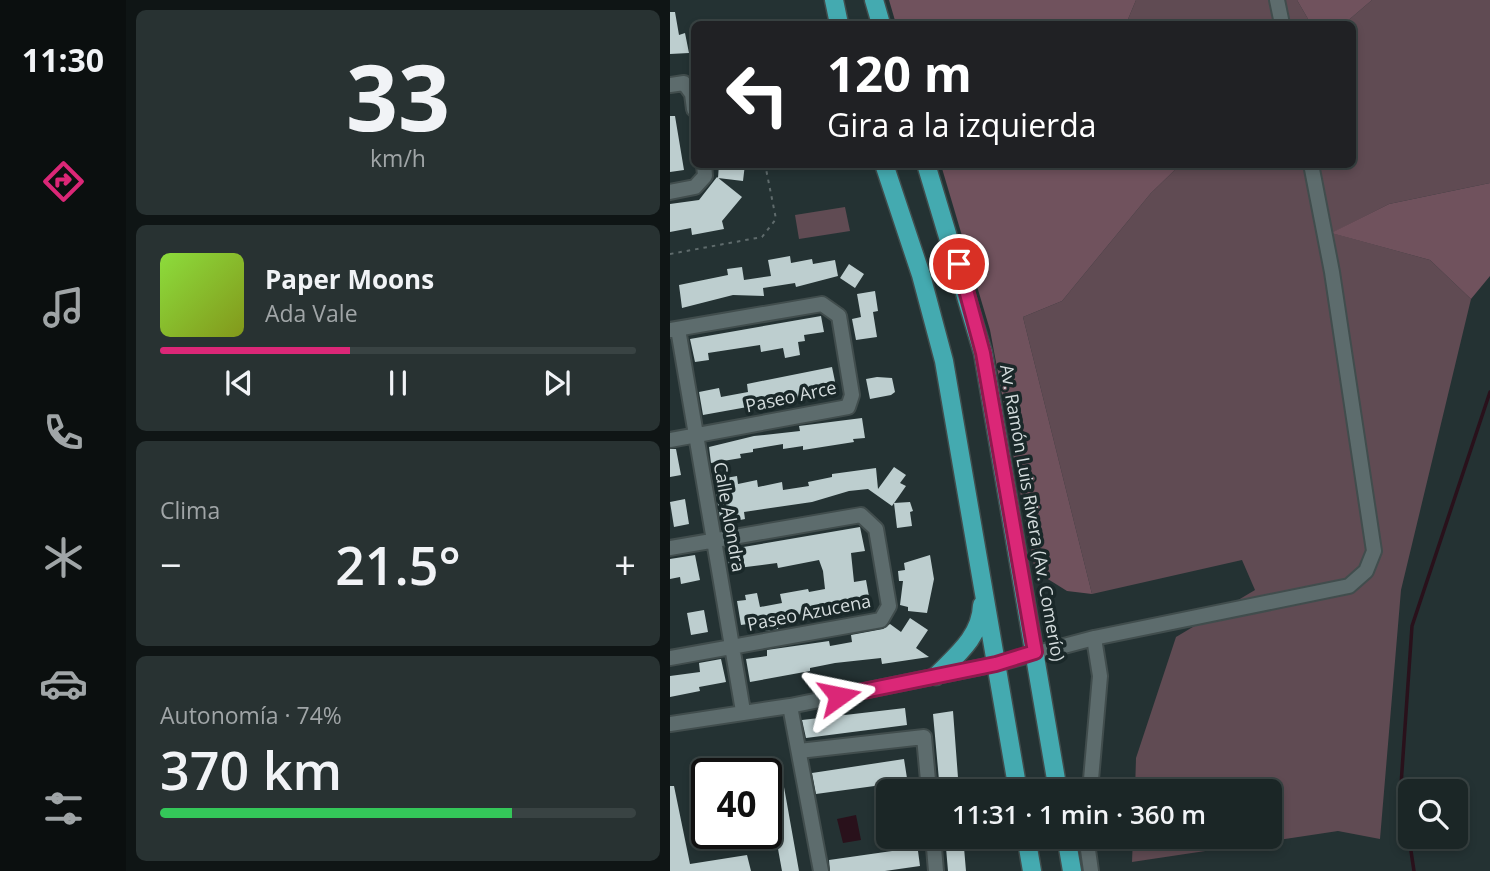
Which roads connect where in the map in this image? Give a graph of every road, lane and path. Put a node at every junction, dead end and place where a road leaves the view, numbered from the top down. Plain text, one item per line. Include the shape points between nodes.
1 (834, 0) edge
2 (874, 0) edge
3 (1277, 0) edge
4 (838, 21) edge
5 (880, 21) edge
6 (1281, 21) edge
7 (670, 85) edge
8 (691, 93) edge
9 (704, 168) edge
10 (765, 168) edge
11 (885, 168) edge
12 (927, 168) edge
13 (1312, 168) edge
14 (670, 192) edge
15 (670, 254) edge
16 (674, 330) edge
17 (696, 436) junction
18 (670, 440) edge
19 (714, 540) junction
20 (670, 548) edge
21 (982, 580) junction
22 (1094, 638) junction
23 (732, 648) junction
24 (1035, 652) junction
25 (670, 658) edge
26 (996, 664) junction
27 (936, 676) junction
28 (790, 706) junction
29 (743, 711) junction
30 (670, 724) edge
31 (799, 751) junction
32 (928, 779) edge
33 (1016, 779) edge
34 (1056, 779) edge
35 (1091, 779) edge
36 (934, 849) edge
37 (1028, 849) edge
38 (1068, 849) edge
39 (1088, 849) edge
40 (821, 871) edge
41 (936, 871) edge
42 (1032, 871) edge
43 (1072, 871) edge
44 (1091, 871) edge

1 - 4 main road
2 - 5 main road
3 - 6 street
7 - 8 street via 684,83
9 - 14 street via 705,176 695,187
10 - 15 path via 776,219 762,237
11 - 21 main road via 944,361
12 - 24 main road, Av. Ramón Luis Rivera (Av. Comerío) via 983,353
13 - 22 street via 1374,551 1366,571 1349,586 1299,599
16 - 17 street, Calle Alondra
16 - 17 street, Paseo Arce via 822,304 839,316 852,395 848,407
17 - 18 street
17 - 19 street, Calle Alondra
19 - 20 street
19 - 23 street, Calle Alondra
19 - 23 street, Paseo Azucena via 861,515 876,528 889,606 881,620
21 - 26 main road
21 - 27 main road via 982,618 977,630
22 - 24 street
22 - 35 street via 1100,676
23 - 25 street
23 - 29 street, Calle Alondra
24 - 26 street
24 - 34 main road, Av. Ramón Luis Rivera (Av. Comerío)
26 - 27 street
26 - 33 main road
27 - 28 street
28 - 29 street
28 - 31 street
29 - 30 street
31 - 32 street via 924,737
31 - 40 street
36 - 41 street
37 - 42 main road
38 - 43 main road
39 - 44 street

